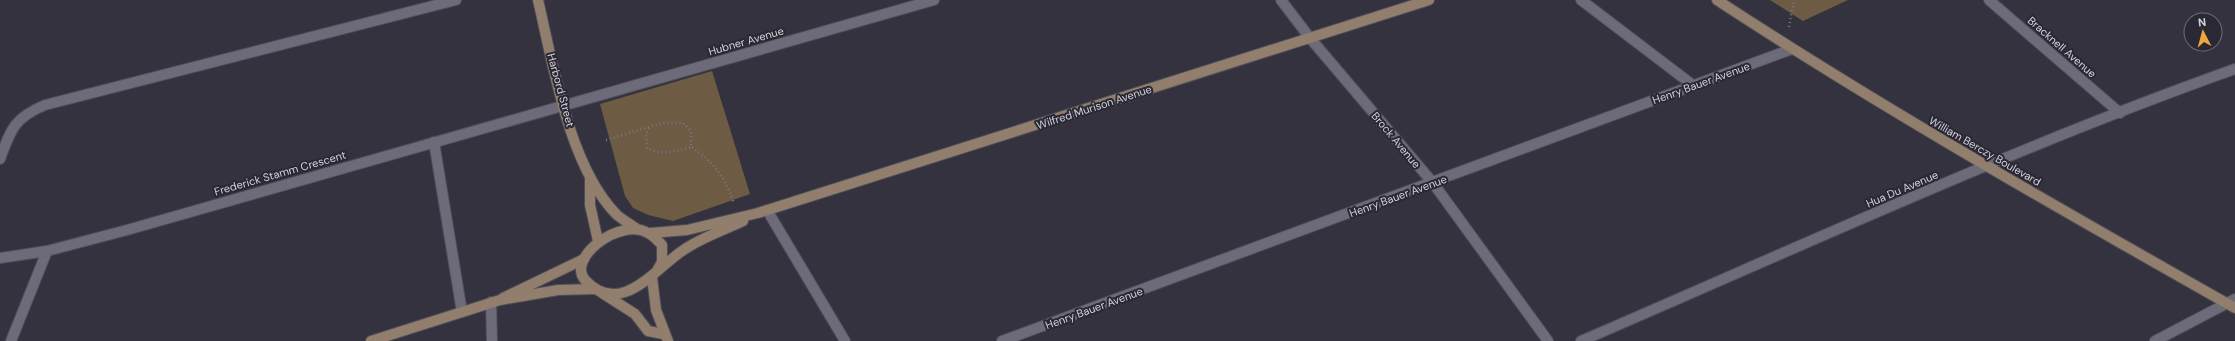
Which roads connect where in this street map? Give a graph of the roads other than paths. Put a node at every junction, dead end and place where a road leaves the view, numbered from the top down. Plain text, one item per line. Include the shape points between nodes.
1 (456, 0) edge
2 (538, 0) edge
3 (934, 0) edge
4 (1282, 0) edge
5 (1429, 0) edge
6 (1581, 0) edge
7 (1717, 0) edge
8 (1989, 0) edge
9 (1725, 3) edge
10 (1310, 38) junction
11 (1792, 49) junction
12 (2235, 69) edge
13 (1694, 86) junction
14 (565, 105) junction
15 (2120, 113) junction
16 (434, 142) junction
17 (0, 159) edge
18 (1987, 167) junction
19 (590, 178) junction
20 (1433, 183) junction
21 (763, 212) junction
22 (637, 229) junction
23 (650, 233) junction
24 (598, 241) junction
25 (47, 250) junction
26 (0, 258) edge
27 (584, 258) junction
28 (655, 274) junction
29 (597, 290) junction
30 (496, 301) junction
31 (2232, 303) edge
32 (462, 312) junction
33 (666, 337) edge
34 (11, 341) edge
35 (371, 341) edge
36 (492, 341) edge
37 (845, 341) edge
38 (1002, 341) edge
39 (1548, 341) edge
40 (1581, 341) edge
41 (2155, 341) edge

1 - 17 street via 45,105 16,122 10,130
2 - 14 street, Harbord Street
3 - 14 street, Hubner Avenue
4 - 10 street, Brock Avenue
5 - 10 street, Wilfred Murison Avenue
6 - 13 street
7 - 9 street, William Berczy Boulevard
8 - 15 street, Bracknell Avenue
9 - 11 street, William Berczy Boulevard
10 - 20 street, Brock Avenue
10 - 21 street, Wilfred Murison Avenue
11 - 13 street, Henry Bauer Avenue
11 - 18 street, William Berczy Boulevard
12 - 15 street, Hua Du Avenue
13 - 20 street, Henry Bauer Avenue
14 - 16 street, Frederick Stamm Crescent
14 - 19 street, Harbord Street via 571,129
15 - 18 street, Hua Du Avenue
16 - 25 street, Frederick Stamm Crescent via 127,230
16 - 32 street
18 - 31 street, William Berczy Boulevard
18 - 40 street, Hua Du Avenue
19 - 22 street, Harbord Street via 614,212
19 - 24 street, Harbord Street via 590,205
20 - 38 street, Henry Bauer Avenue
20 - 39 street, Brock Avenue
21 - 23 street, Wilfred Murison Avenue via 687,230
21 - 28 street, Wilfred Murison Avenue via 681,252
21 - 37 street
22 - 23 street
22 - 24 street via 613,233
23 - 28 street via 662,245 664,253
24 - 27 street
25 - 26 street, Frederick Stamm Crescent
25 - 34 street
27 - 29 street via 583,276 588,284
27 - 30 street
28 - 29 street via 633,289 621,292
28 - 33 street via 652,290
29 - 30 street via 558,290
29 - 33 street via 635,314 648,331
30 - 32 street
30 - 36 street
31 - 41 street
32 - 35 street

